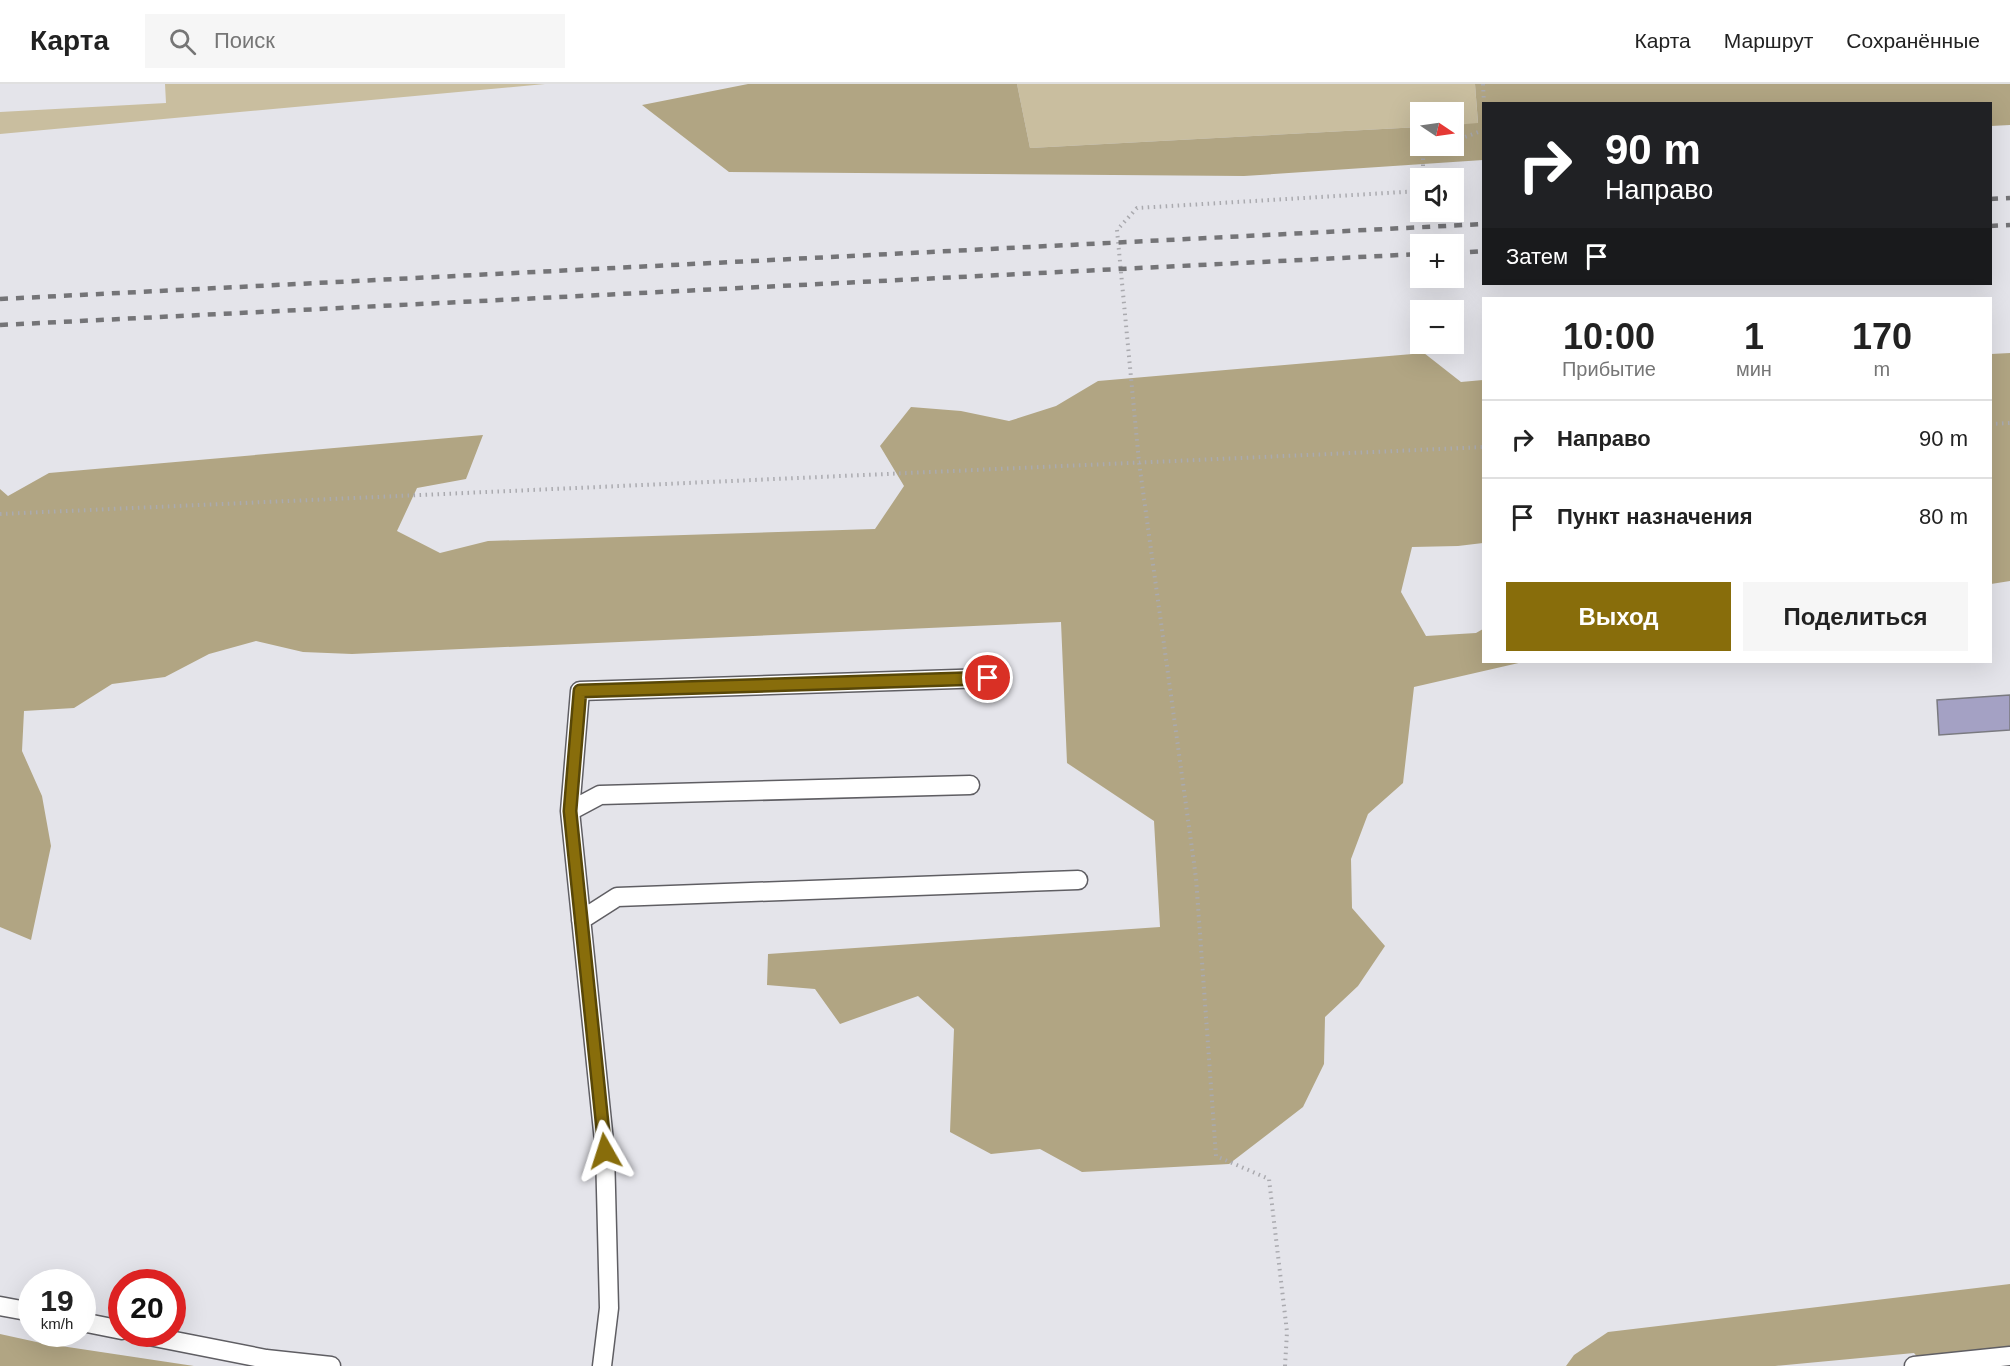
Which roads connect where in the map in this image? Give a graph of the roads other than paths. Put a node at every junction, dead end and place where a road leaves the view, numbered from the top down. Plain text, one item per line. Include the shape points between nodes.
1 (988, 678) dead end
2 (970, 785) dead end
3 (570, 811) junction
4 (1078, 880) dead end
5 (580, 920) junction
6 (0, 1306) edge
7 (18, 1309) edge
8 (186, 1343) edge
9 (2010, 1356) edge
10 (331, 1366) edge
11 (602, 1366) edge
12 (1914, 1366) edge

1 - 3 lane via 580,691
2 - 3 lane via 600,795
3 - 5 lane
4 - 5 lane via 617,897
5 - 11 lane via 605,1151 609,1308
6 - 7 lane
8 - 10 lane via 266,1359
9 - 12 lane

